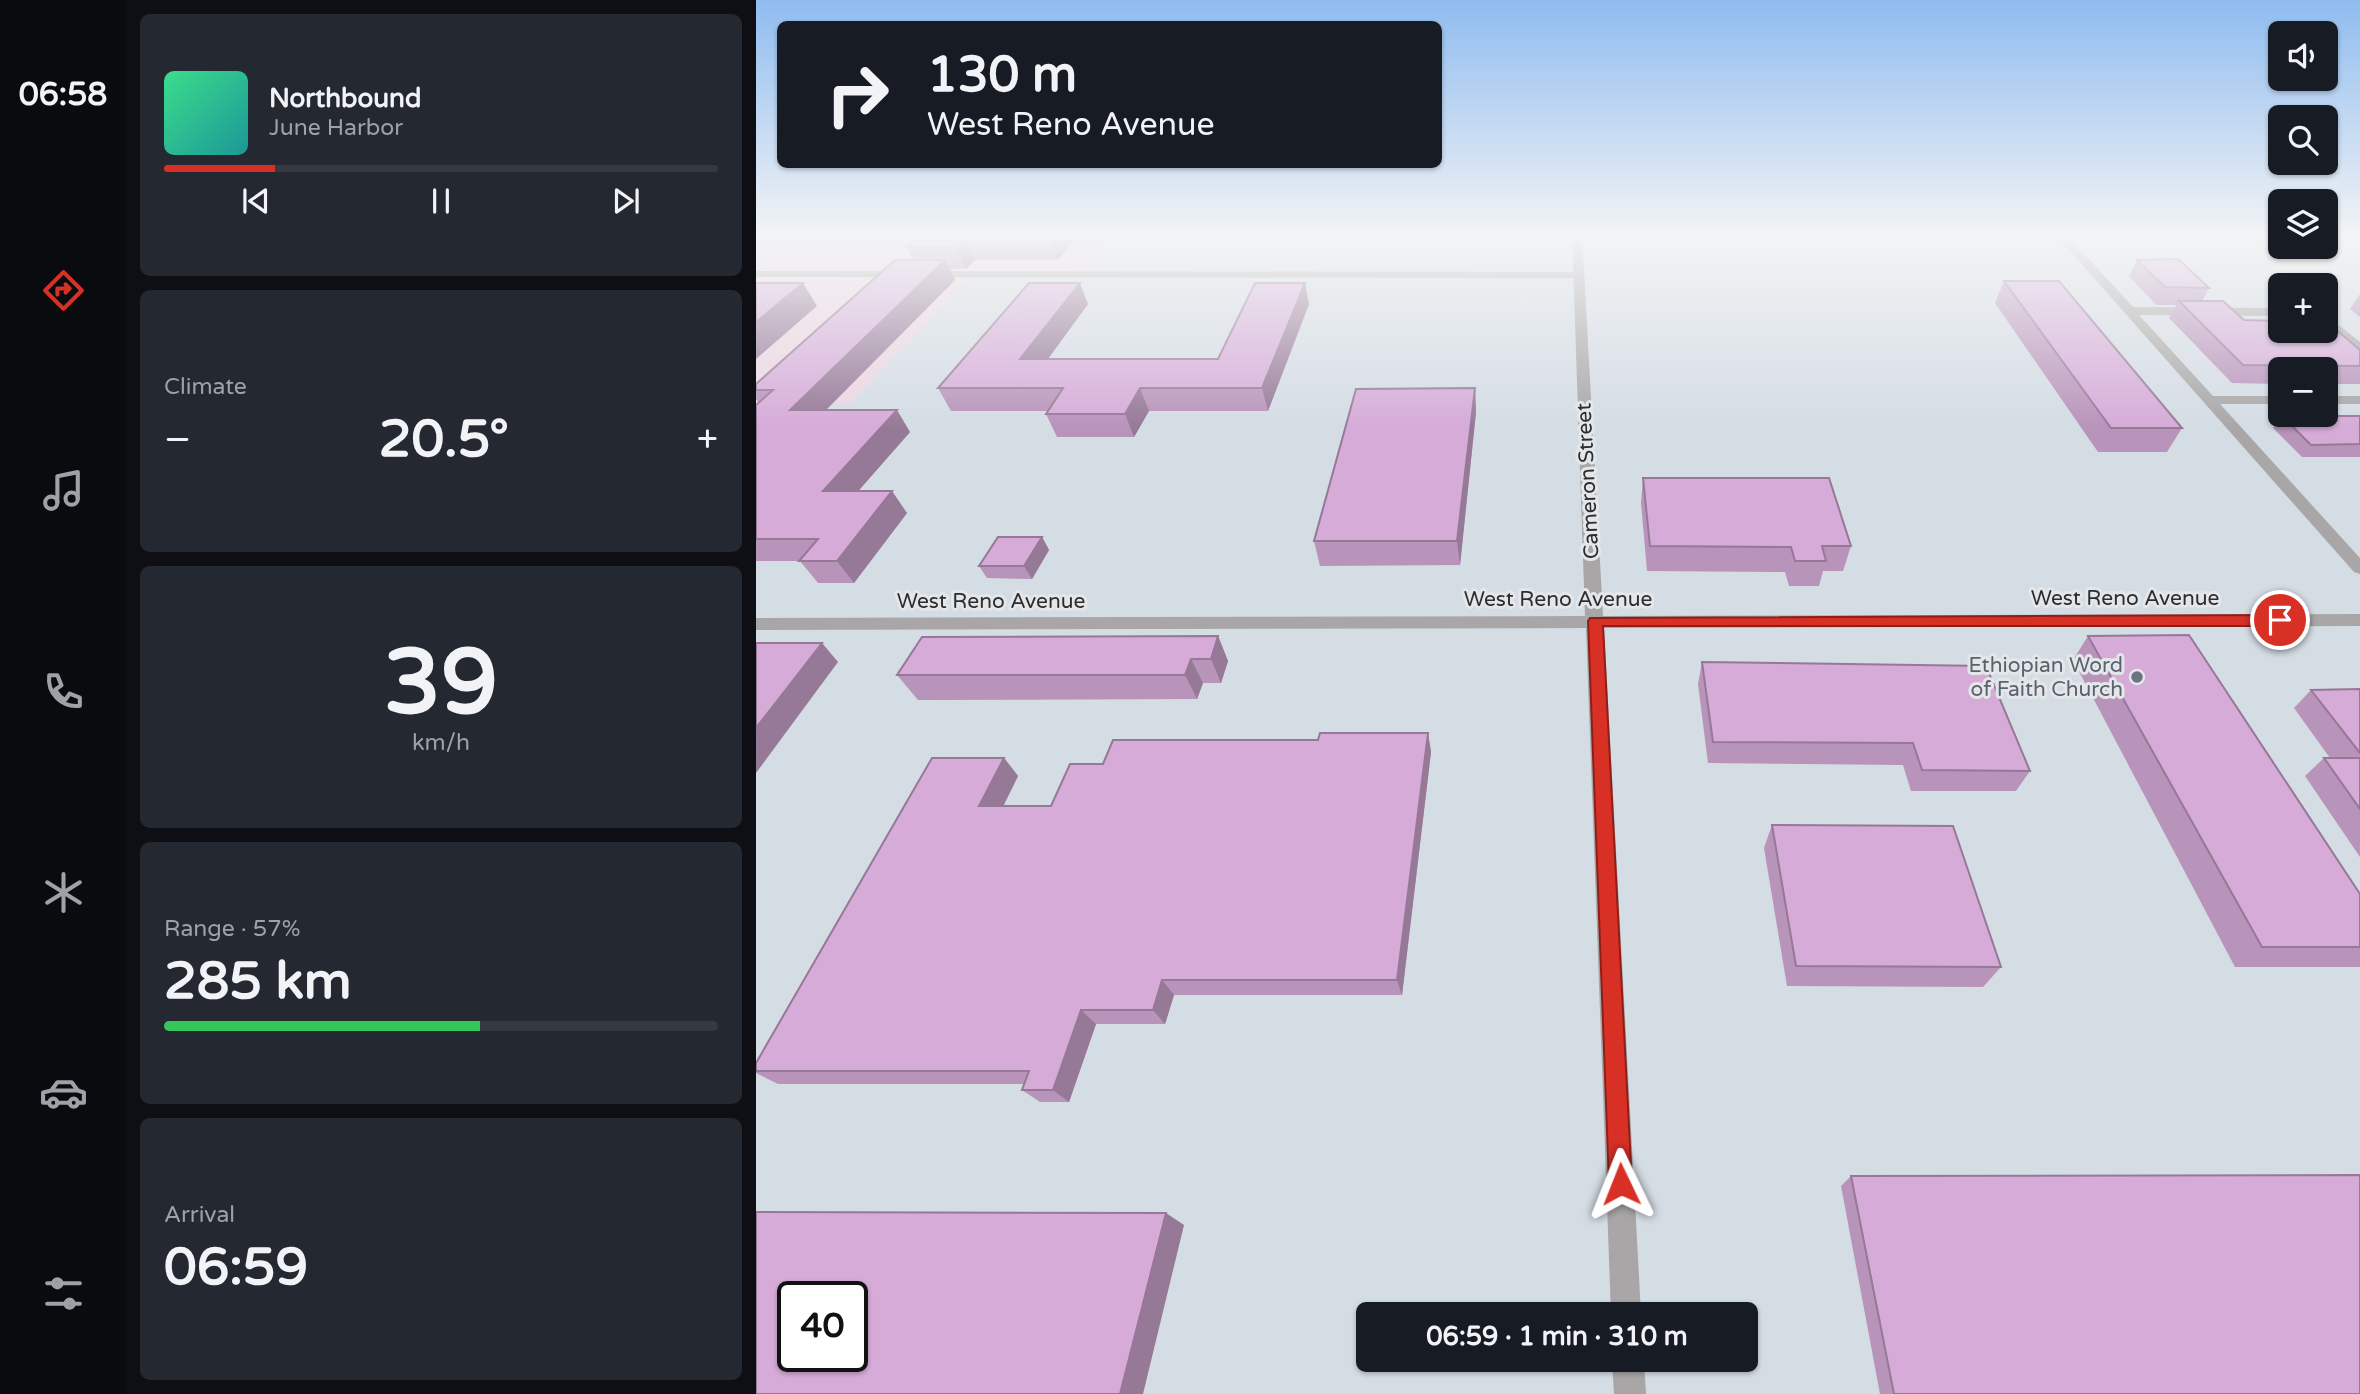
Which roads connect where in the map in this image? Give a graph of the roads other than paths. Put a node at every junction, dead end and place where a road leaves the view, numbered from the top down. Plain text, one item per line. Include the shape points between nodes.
1 (1580, 299) edge
2 (2118, 299) edge
3 (2129, 312) junction
4 (2268, 312) edge
5 (2338, 329) edge
6 (2360, 348) edge
7 (2208, 400) junction
8 (2268, 400) edge
9 (2338, 400) edge
10 (2360, 400) edge
11 (2360, 568) edge
12 (2360, 620) edge
13 (1596, 621) junction
14 (756, 624) edge
15 (1625, 1302) edge
16 (1629, 1372) edge
17 (1630, 1394) edge

1 - 13 street, Cameron Street
2 - 3 street
3 - 4 street
3 - 7 street
5 - 6 street
7 - 8 street
7 - 11 street
9 - 10 street
12 - 13 street, West Reno Avenue
13 - 14 street, West Reno Avenue
13 - 15 street, Cameron Street
16 - 17 street

